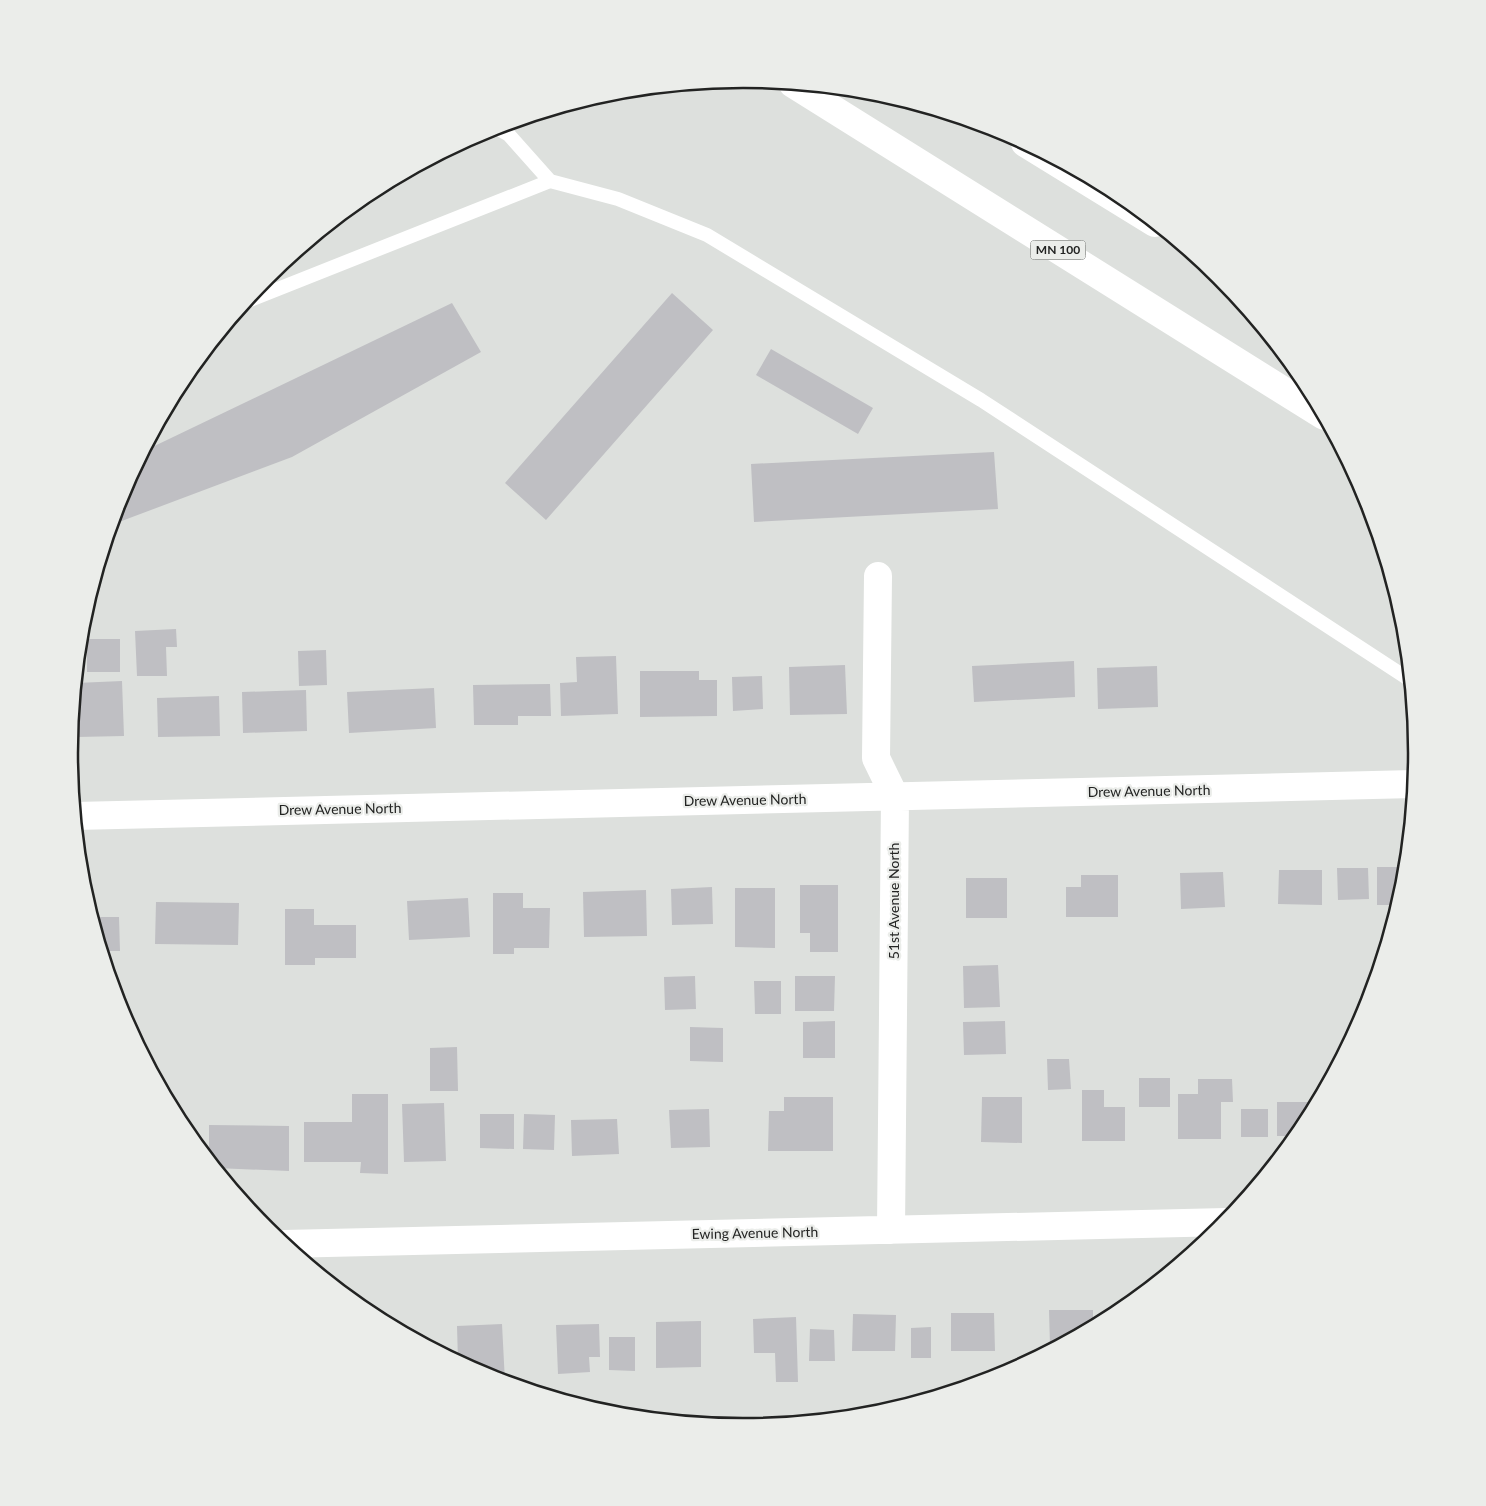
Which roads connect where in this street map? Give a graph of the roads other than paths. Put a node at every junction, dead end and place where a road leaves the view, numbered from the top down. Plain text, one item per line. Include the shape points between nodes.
1 (803, 91) edge
2 (504, 132) edge
3 (550, 181) junction
4 (259, 297) edge
5 (1312, 408) edge
6 (878, 576) dead end
7 (1404, 676) edge
8 (1407, 784) edge
9 (895, 797) junction
10 (81, 816) edge
11 (1216, 1222) edge
12 (891, 1230) junction
13 (294, 1244) edge

1 - 5 main road, MN 100
2 - 3 lane
3 - 4 lane
3 - 7 lane via 618,199 707,236 981,400
6 - 9 main road, 51st Avenue North via 876,758
8 - 9 main road, Drew Avenue North
9 - 10 main road, Drew Avenue North
9 - 12 main road, 51st Avenue North
11 - 12 main road, Ewing Avenue North
12 - 13 main road, Ewing Avenue North

